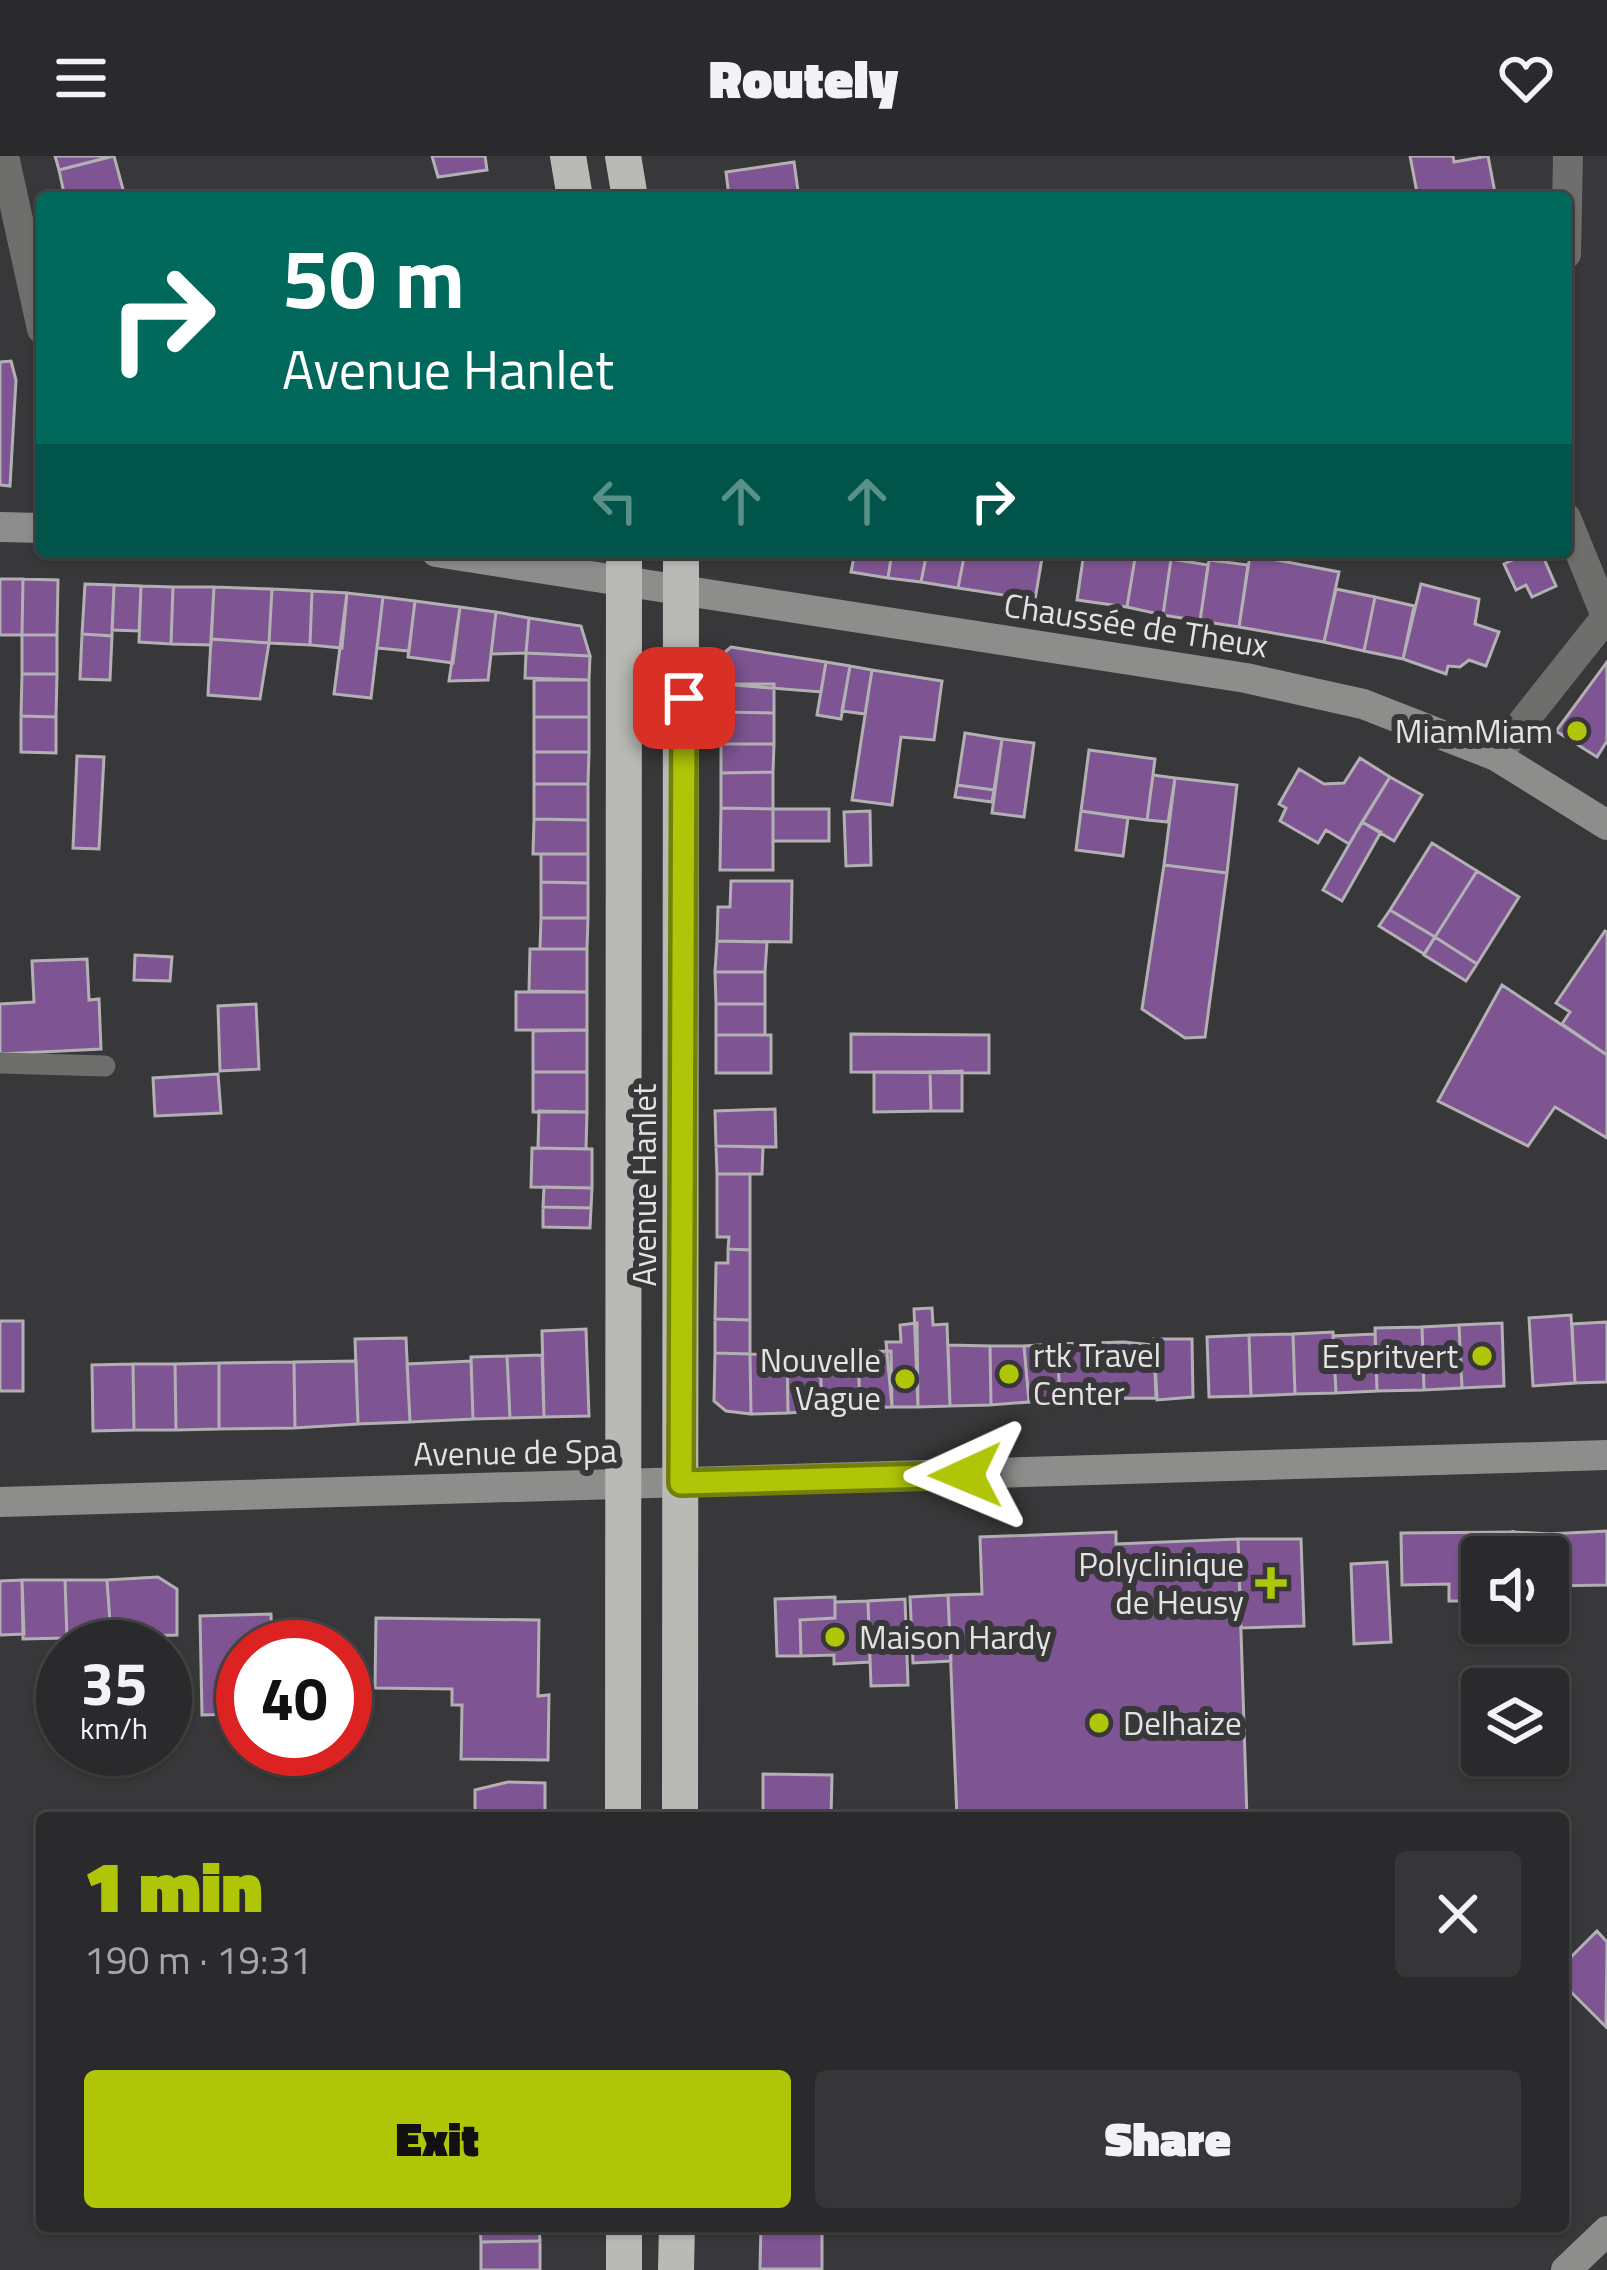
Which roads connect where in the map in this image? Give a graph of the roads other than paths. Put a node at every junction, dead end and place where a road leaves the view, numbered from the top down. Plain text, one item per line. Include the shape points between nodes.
1 (4, 156) edge
2 (568, 156) edge
3 (623, 156) edge
4 (1568, 156) edge
5 (574, 192) edge
6 (629, 192) edge
7 (1567, 192) edge
8 (36, 302) edge
9 (0, 527) edge
10 (36, 527) edge
11 (1572, 532) edge
12 (517, 558) edge
13 (681, 558) edge
14 (624, 566) edge
15 (684, 591) junction
16 (1607, 616) edge
17 (1496, 755) junction
18 (1607, 825) edge
19 (0, 1063) edge
20 (104, 1066) dead end
21 (1607, 1455) edge
22 (681, 1483) junction
23 (623, 1485) junction
24 (0, 1502) edge
25 (623, 1812) edge
26 (680, 1812) edge
27 (1607, 2230) edge
28 (624, 2232) edge
29 (677, 2232) edge
30 (1576, 2267) edge
31 (624, 2270) edge
32 (676, 2270) edge

1 - 8 street
2 - 5 highway
3 - 6 highway
4 - 7 street
9 - 10 street
11 - 16 street
12 - 14 street, Chaussée de Theux
13 - 15 highway, Avenue Hanlet
14 - 15 street, Chaussée de Theux
14 - 23 highway, Avenue Hanlet
15 - 17 street, Chaussée de Theux via 1246,678 1363,704
15 - 22 highway, Avenue Hanlet
16 - 17 street
17 - 18 street, Chaussée de Theux
19 - 20 lane
21 - 22 street, Avenue de Spa
22 - 23 street, Avenue de Spa
22 - 26 highway, Avenue Hanlet
23 - 24 street, Avenue de Spa
23 - 25 highway, Avenue Hanlet
27 - 30 street
28 - 31 highway
29 - 32 highway

